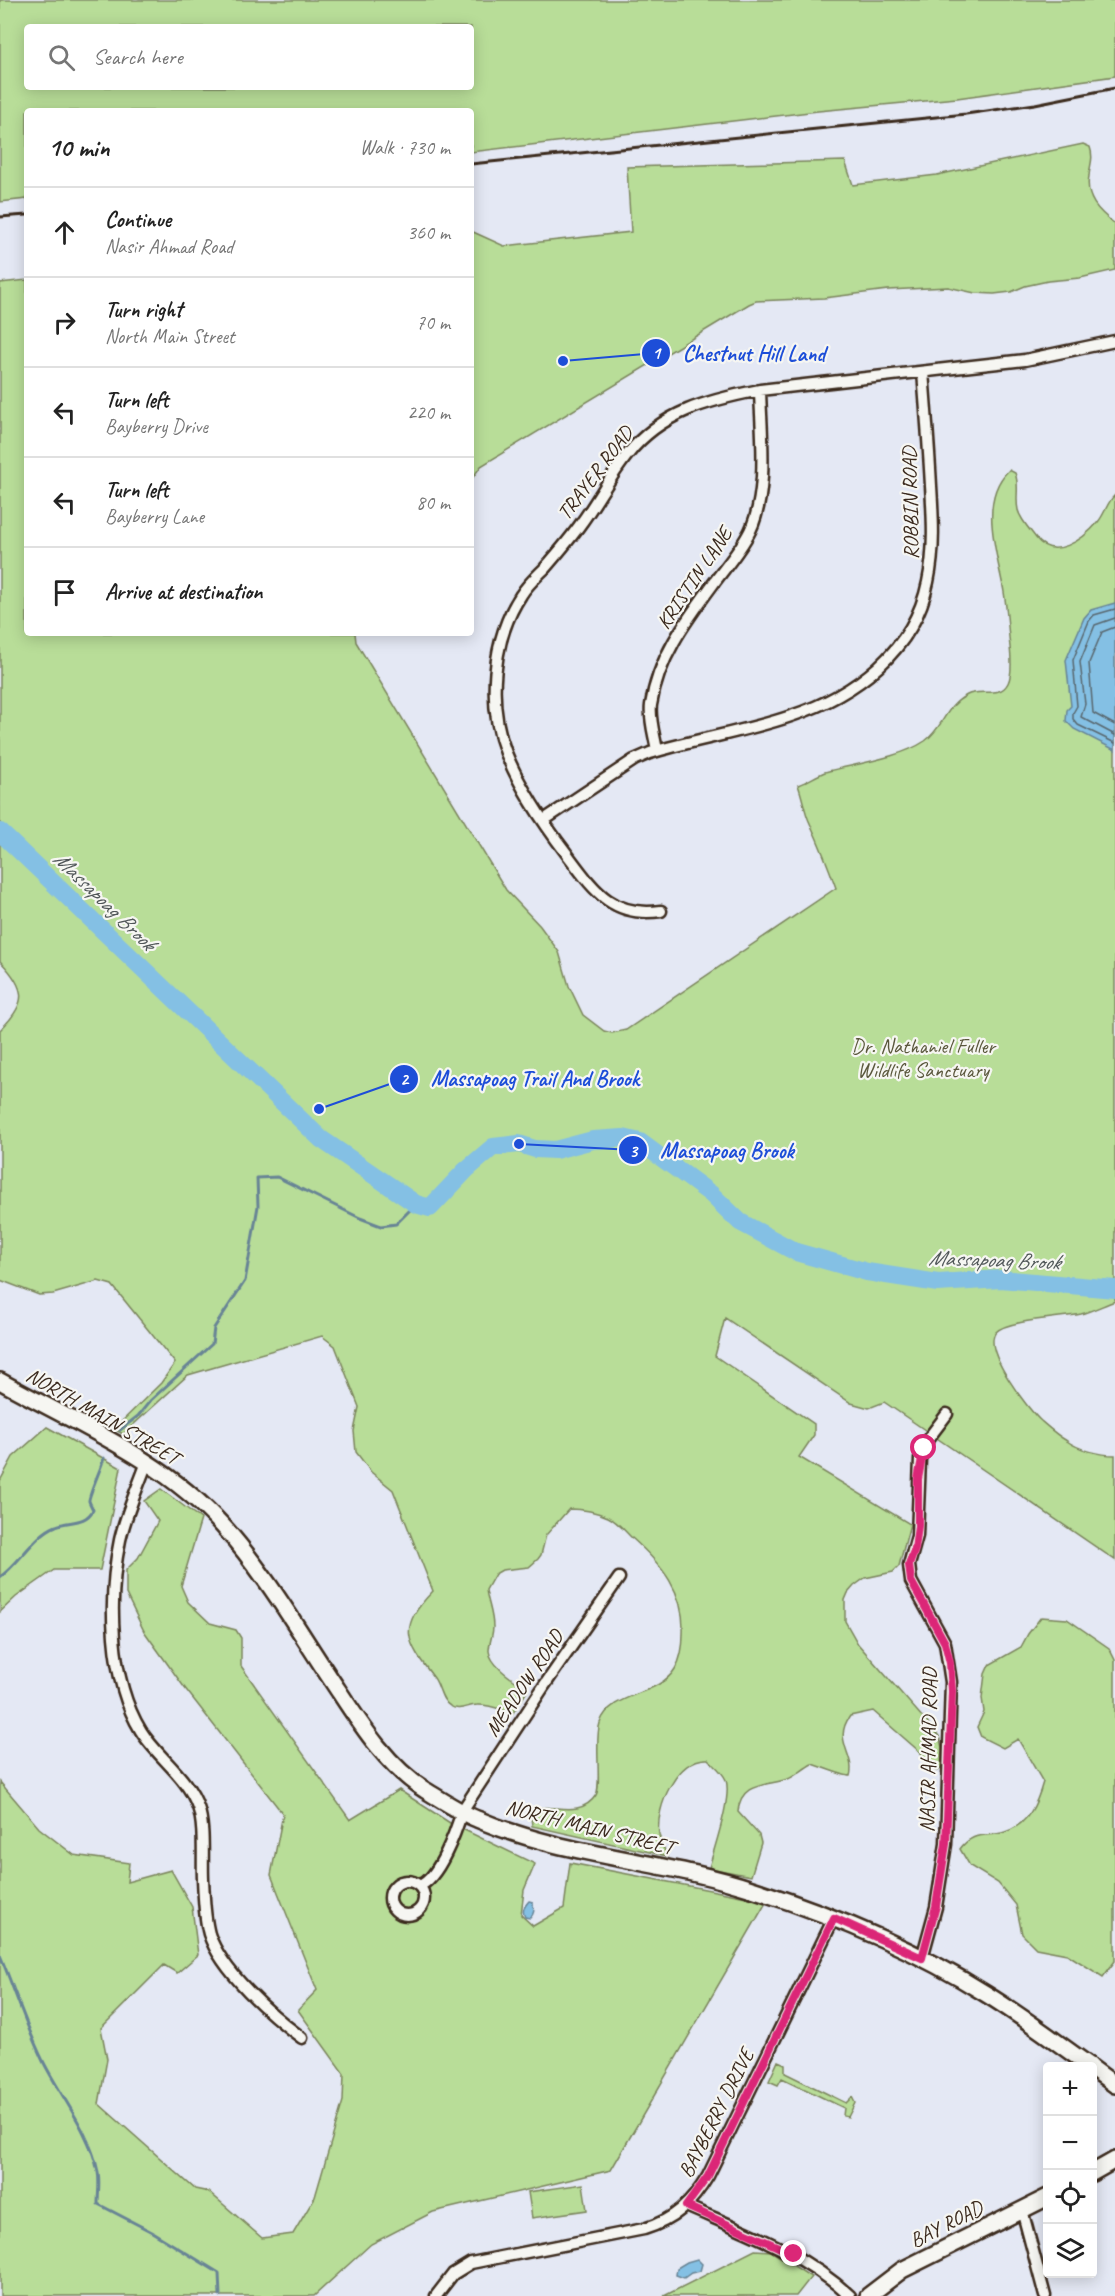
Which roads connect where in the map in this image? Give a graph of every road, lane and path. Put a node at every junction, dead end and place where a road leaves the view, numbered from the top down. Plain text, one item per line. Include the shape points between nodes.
1 (1115, 341) edge
2 (923, 372) junction
3 (760, 390) junction
4 (657, 750) junction
5 (544, 820) junction
6 (661, 911) dead end
7 (1, 1383) edge
8 (947, 1414) dead end
9 (147, 1462) junction
10 (619, 1578) dead end
11 (462, 1811) junction
12 (419, 1886) dead end
13 (834, 1918) junction
14 (922, 1958) junction
15 (302, 2037) dead end
16 (1084, 2062) edge
17 (1097, 2072) edge
18 (1115, 2085) edge
19 (1115, 2160) edge
20 (1096, 2170) edge
21 (1043, 2199) edge
22 (686, 2206) junction
23 (1022, 2210) junction
24 (436, 2296) edge
25 (850, 2296) edge
26 (868, 2296) edge
27 (1045, 2296) edge

1 - 2 street, TRAYER ROAD via 1025,360
2 - 3 street, TRAYER ROAD
2 - 4 street, ROBBIN ROAD via 933,555 928,584 902,640 862,682 844,694 790,717
3 - 4 street, KRISTIN LANE via 762,451 758,506 738,552 689,618 660,668 651,706
3 - 5 street, TRAYER ROAD via 705,402 667,418 648,433 627,454 573,535 522,593 513,609 498,658 495,689 499,726 516,775
4 - 5 street, ROBBIN ROAD via 634,760
5 - 6 street, TRAYER ROAD via 590,884 608,902 627,911
7 - 9 main road, NORTH MAIN STREET
8 - 14 street, NASIR AHMAD ROAD via 921,1456 917,1536 909,1565 911,1581 945,1643 951,1682 946,1844
9 - 11 main road, NORTH MAIN STREET via 192,1495 230,1534 357,1719 401,1771
9 - 15 street via 126,1520 115,1579 121,1683 140,1730 197,1805 205,1911 213,1944 249,1990
10 - 11 street, MEADOW ROAD
11 - 12 street, MEADOW ROAD via 434,1876
11 - 13 main road, NORTH MAIN STREET via 557,1845 720,1880
13 - 14 main road, NORTH MAIN STREET
13 - 22 street, BAYBERRY DRIVE via 708,2176
14 - 16 main road, NORTH MAIN STREET via 986,1994
17 - 18 main road, NORTH MAIN STREET
19 - 20 main road
21 - 23 main road, BAY ROAD
22 - 24 street, BAYBERRY DRIVE via 670,2219 644,2229 471,2263 453,2274
22 - 25 street via 794,2254
23 - 26 main road, BAY ROAD via 902,2270
23 - 27 street

